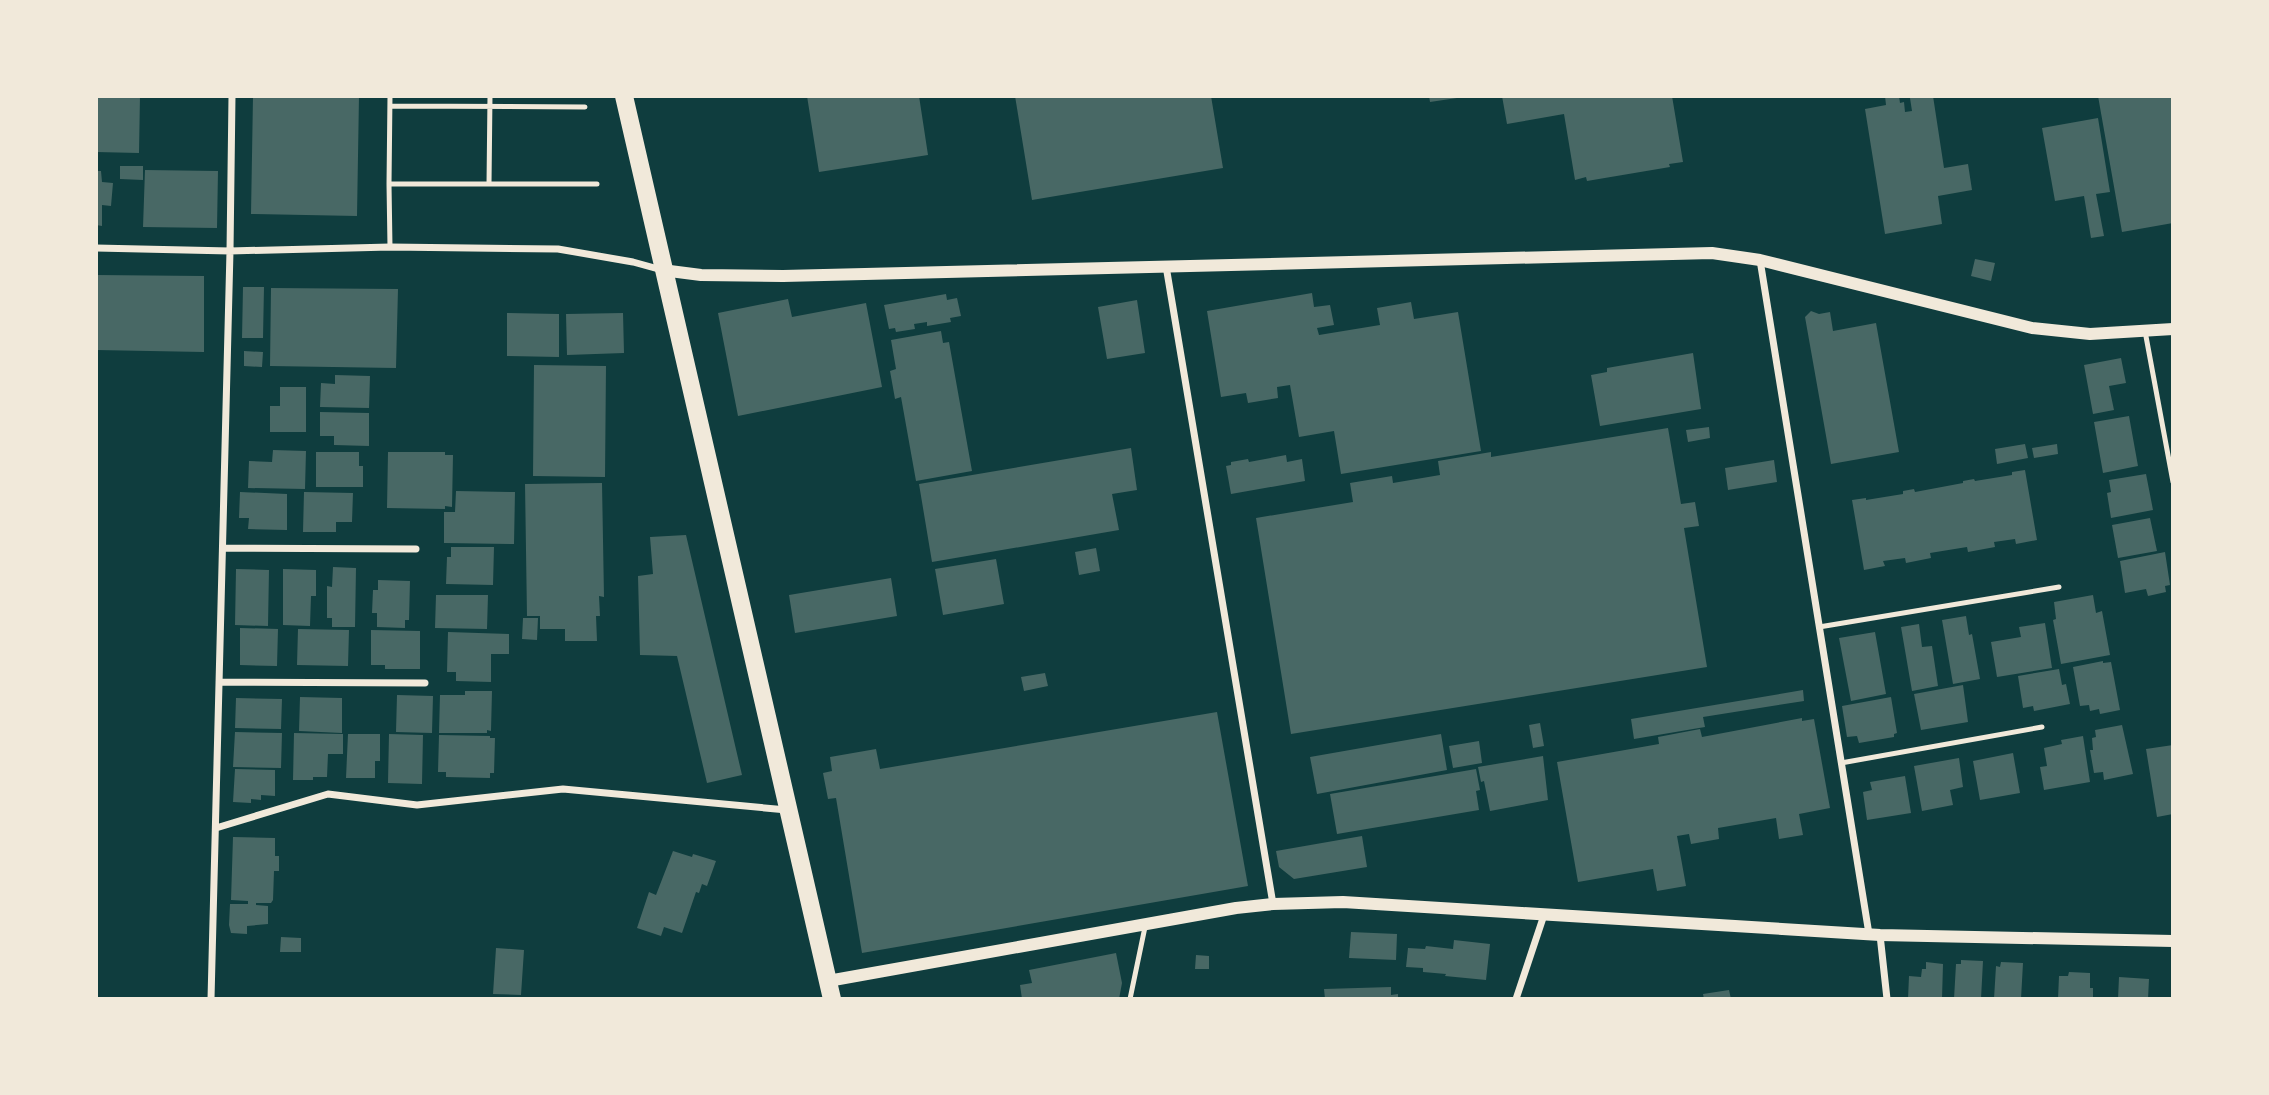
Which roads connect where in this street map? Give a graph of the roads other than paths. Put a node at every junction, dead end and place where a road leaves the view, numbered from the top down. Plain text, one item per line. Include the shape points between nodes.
1 (232, 96) edge
2 (390, 96) edge
3 (490, 96) edge
4 (624, 96) edge
5 (390, 106) junction
6 (490, 107) junction
7 (585, 107) dead end
8 (389, 184) junction
9 (489, 184) junction
10 (597, 184) dead end
11 (390, 247) junction
12 (96, 248) edge
13 (230, 251) junction
14 (1760, 260) junction
15 (1166, 266) junction
16 (662, 270) junction
17 (2173, 329) edge
18 (2145, 331) junction
19 (2173, 482) edge
20 (223, 548) junction
21 (415, 549) dead end
22 (2059, 587) dead end
23 (1819, 627) junction
24 (219, 682) junction
25 (425, 683) dead end
26 (2042, 727) dead end
27 (1841, 763) junction
28 (788, 810) junction
29 (216, 828) junction
30 (1273, 904) junction
31 (1544, 915) junction
32 (1145, 923) junction
33 (1875, 934) junction
34 (2173, 941) edge
35 (828, 981) junction
36 (211, 999) edge
37 (832, 999) edge
38 (1130, 999) edge
39 (1516, 999) edge
40 (1887, 999) edge

1 - 13 street
2 - 5 lane
3 - 6 lane
4 - 16 main road
5 - 6 lane
5 - 8 lane
6 - 7 lane
6 - 9 lane
8 - 9 lane
8 - 11 lane
9 - 10 lane
11 - 13 street
11 - 16 street via 558,249
12 - 13 street
13 - 20 street
14 - 15 street via 1712,253
14 - 18 street via 2032,328 2090,334
14 - 23 street
15 - 16 street via 783,276
15 - 30 street
16 - 28 main road
17 - 18 street
18 - 19 lane
20 - 21 street
20 - 24 street
22 - 23 lane
23 - 27 street
24 - 25 street
24 - 29 street
26 - 27 lane
27 - 33 street
28 - 29 street via 563,789 417,805 328,794
28 - 35 main road
29 - 36 street
30 - 31 street via 1343,902
30 - 32 street
31 - 33 street
31 - 39 street
32 - 35 street
32 - 38 lane
33 - 34 street
33 - 40 street
35 - 37 main road

